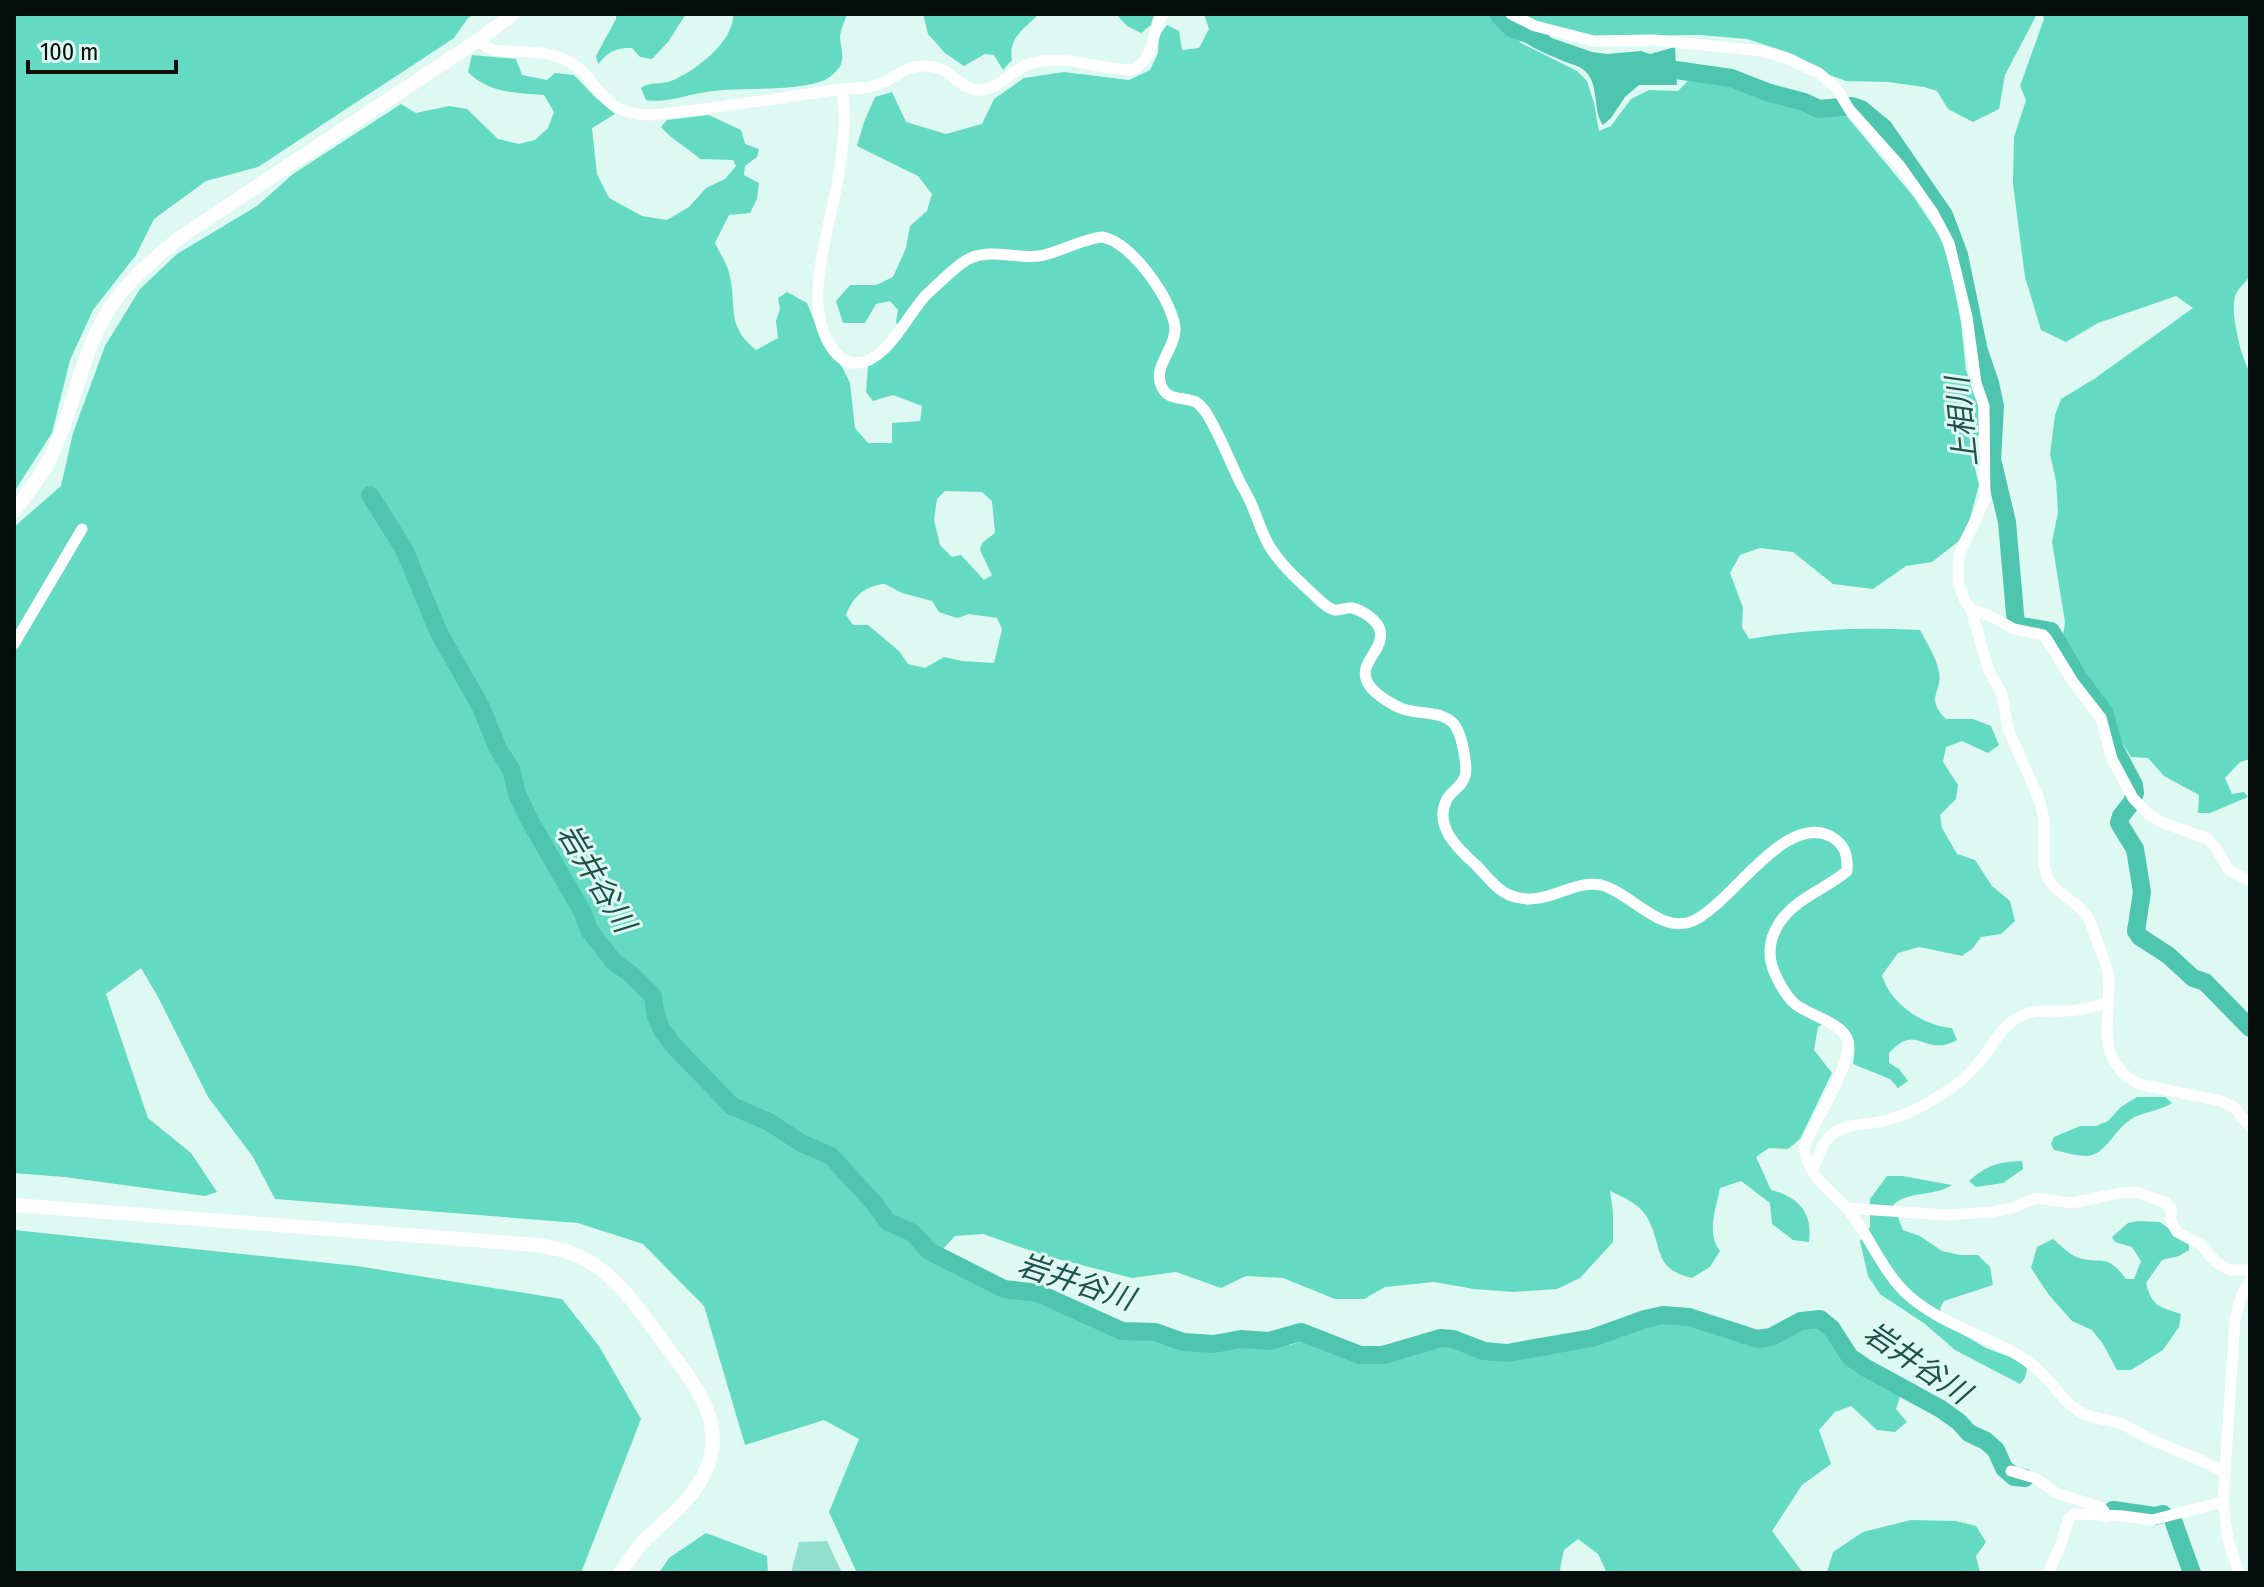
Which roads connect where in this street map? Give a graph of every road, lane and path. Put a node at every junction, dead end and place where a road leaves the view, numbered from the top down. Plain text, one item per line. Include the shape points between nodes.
1 (513, 14) edge
2 (1163, 14) edge
3 (1511, 14) edge
4 (480, 39) junction
5 (842, 89) junction
6 (14, 511) edge
7 (82, 529) dead end
8 (1971, 609) junction
9 (14, 644) edge
10 (2250, 881) edge
11 (2109, 1003) junction
12 (2250, 1127) edge
13 (1813, 1170) junction
14 (14, 1205) edge
15 (1846, 1208) junction
16 (2250, 1270) edge
17 (2250, 1281) edge
18 (2011, 1471) dead end
19 (2224, 1472) junction
20 (2223, 1502) junction
21 (2106, 1517) junction
22 (620, 1573) edge
23 (2048, 1573) edge
24 (2239, 1573) edge

1 - 4 street
2 - 5 street via 1149,57 1132,70 1052,60 1030,64 985,90 971,89 943,69 916,66 880,85
3 - 8 street via 1594,41 1654,40 1784,57 1819,73 1837,89 1900,166 1949,243 1986,418 1985,500 1958,566 1959,585
4 - 5 street via 493,50 568,61 612,105 638,115
4 - 6 street via 153,259 106,314 49,460
5 - 13 street via 846,116 818,300 819,319 834,352 846,362 874,357 891,343 925,296 975,255 1042,256 1100,237 1122,245 1154,281 1173,316 1173,345 1158,376 1161,386 1165,394 1196,402 1205,411 1271,549 1319,600 1334,610 1353,608 1380,629 1379,648 1366,663 1365,675 1378,694 1400,708 1450,719 1457,729 1466,775 1443,809 1446,828 1451,842 1502,891 1514,897 1548,898 1579,886 1600,885 1655,917 1680,924 1712,909 1789,840 1821,832 1839,841 1848,856 1847,871 1795,907 1780,922 1769,946 1769,959 1785,993 1809,1013 1841,1028 1848,1040 1841,1073 1804,1148
7 - 9 street
8 - 10 street via 2014,629 2043,635 2101,718 2112,759 2134,799 2161,822 2208,839 2229,870
8 - 11 street via 1988,669 2002,694 2008,729 2039,799 2048,879 2089,919 2107,968
11 - 12 street via 2109,1049 2126,1076 2151,1088 2221,1101 2235,1108
11 - 13 street via 2037,1010 2020,1017 1995,1037 1966,1077 1943,1094 1914,1111 1830,1135
13 - 15 street
14 - 22 street via 538,1245 584,1259 618,1286 688,1376 703,1401 713,1437 703,1477
15 - 16 street via 1948,1215 2013,1208 2036,1198 2072,1203 2136,1192 2166,1203 2177,1232 2201,1245 2216,1262 2229,1270
15 - 19 street via 1907,1294 1937,1316 2025,1359 2085,1415 2122,1424
17 - 19 street via 2235,1320
18 - 21 street via 2100,1507
19 - 20 street
20 - 21 street via 2152,1520
20 - 24 street
21 - 23 street via 2069,1518

